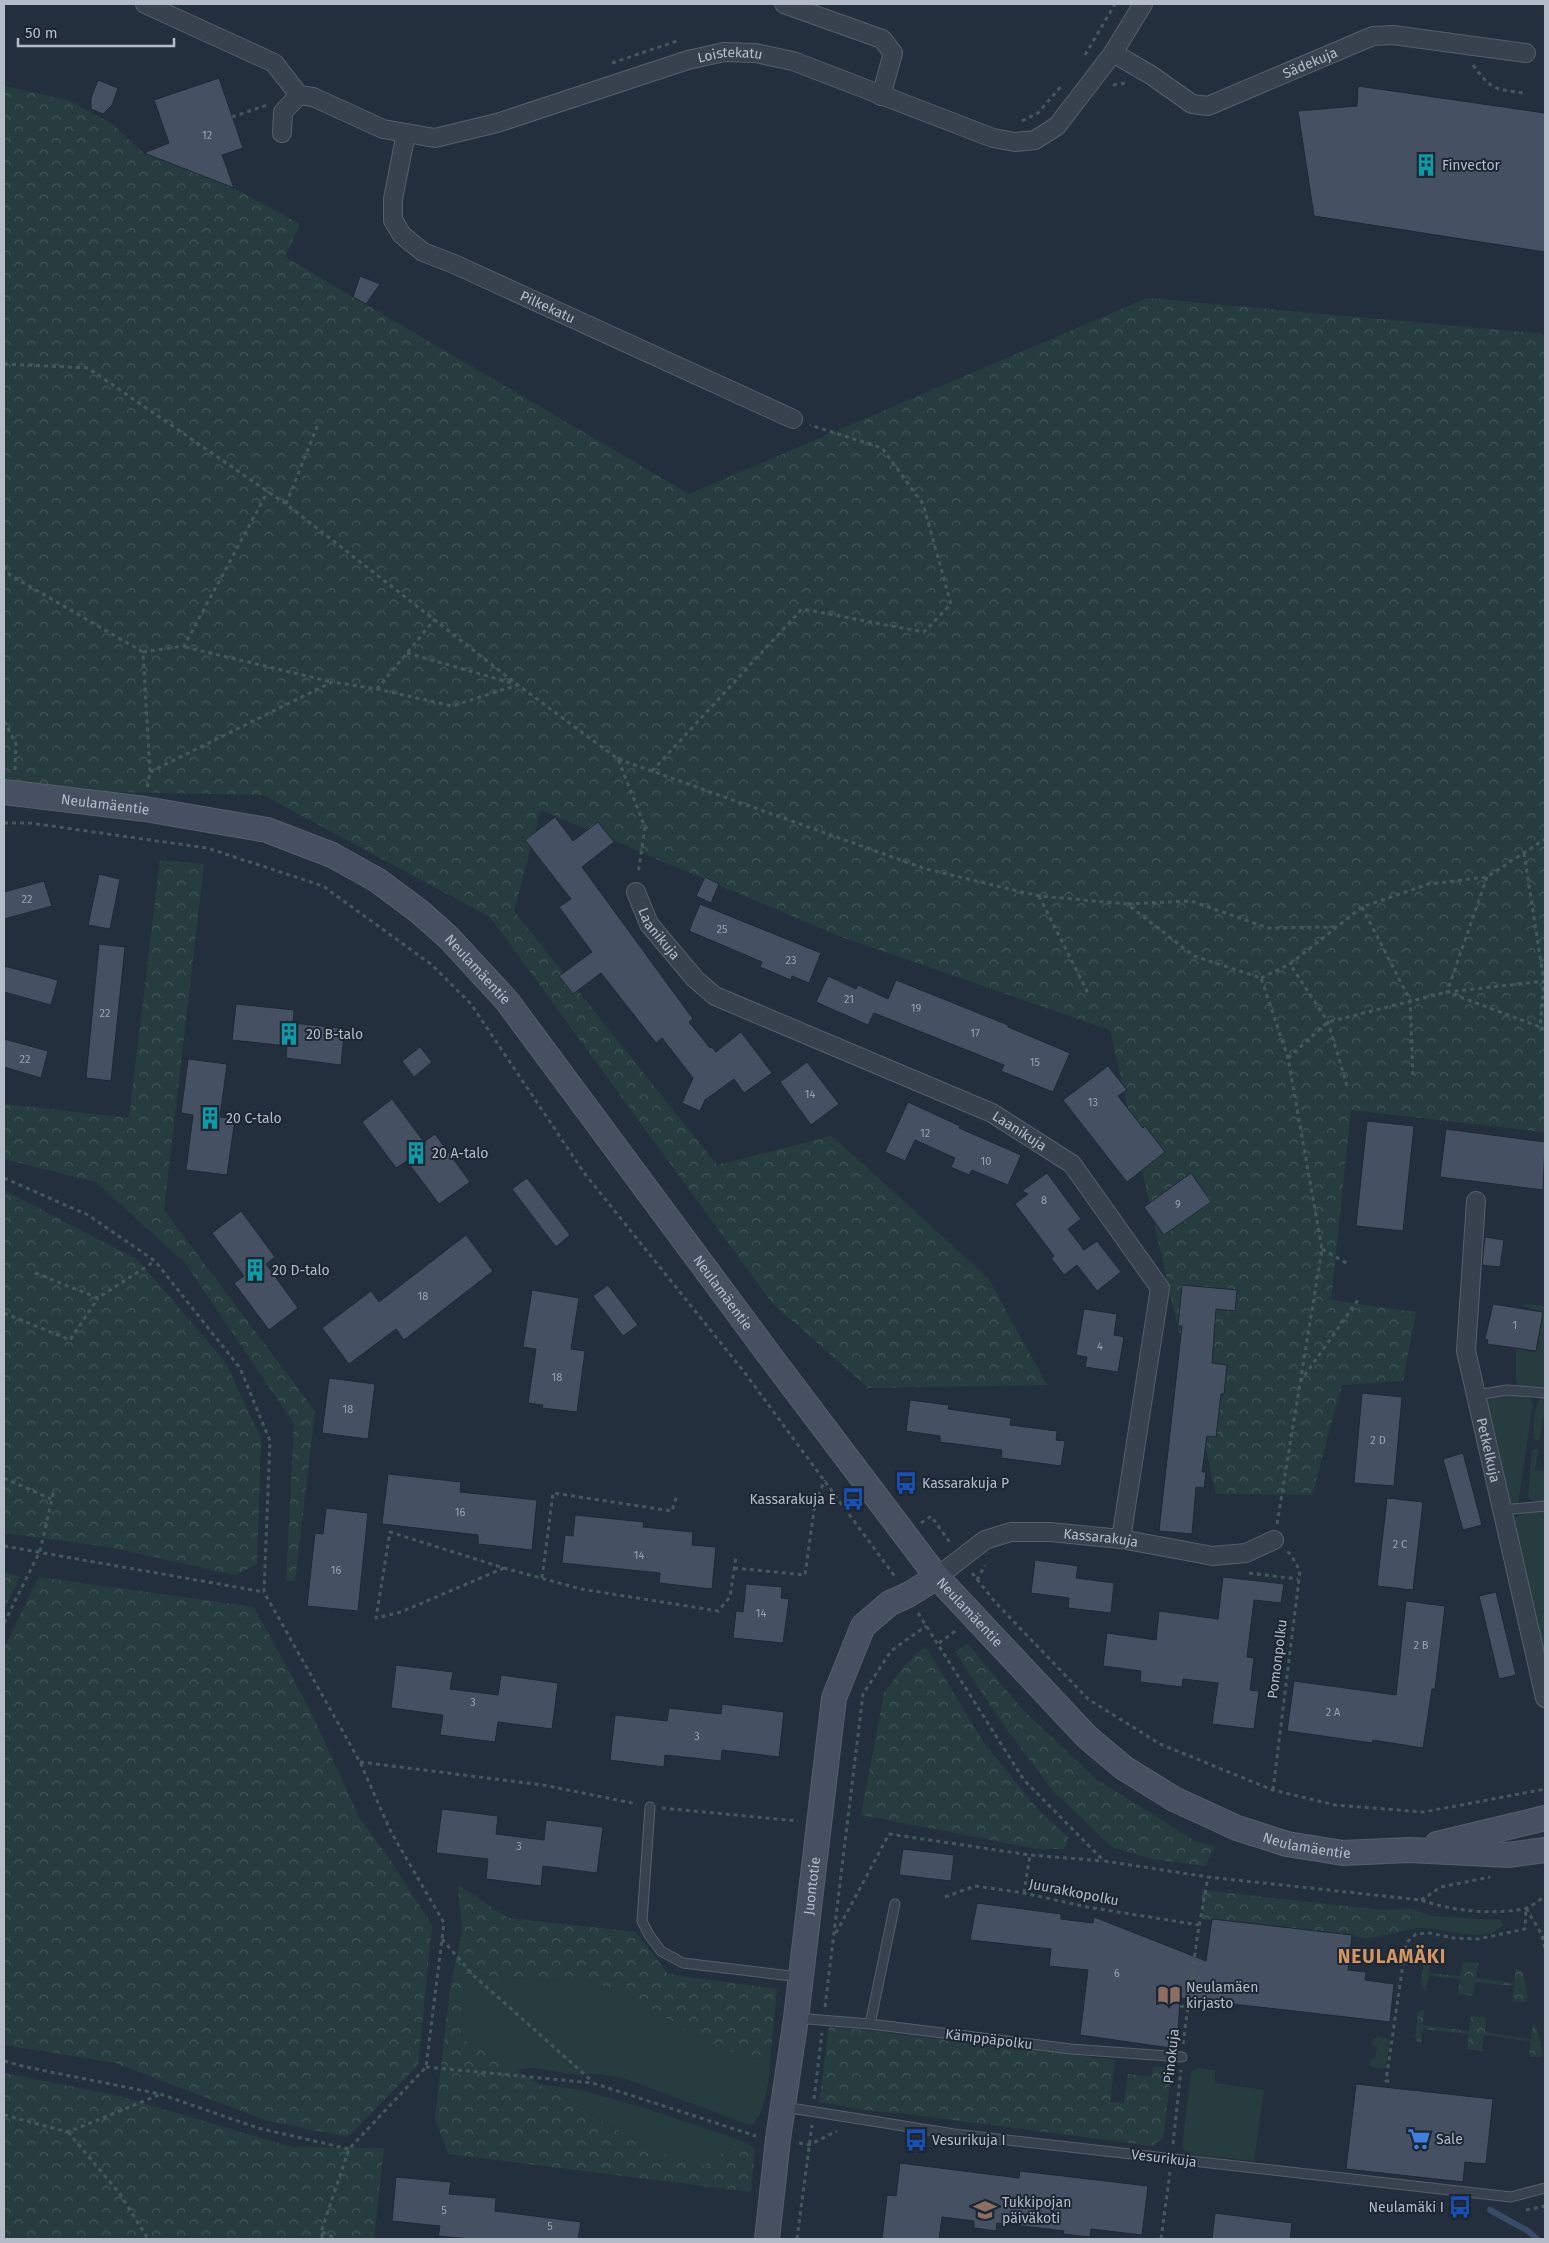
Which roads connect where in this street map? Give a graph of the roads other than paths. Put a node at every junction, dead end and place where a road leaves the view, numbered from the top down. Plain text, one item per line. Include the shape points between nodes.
1 (145, 4) edge
2 (784, 4) edge
3 (1143, 4) edge
4 (1113, 53) junction
5 (1526, 53) dead end
6 (298, 95) junction
7 (881, 96) junction
8 (282, 133) dead end
9 (406, 133) junction
10 (793, 419) road end
11 (9, 792) edge
12 (636, 892) road end
13 (1476, 1201) dead end
14 (1545, 1393) edge
15 (1477, 1395) junction
16 (1545, 1506) edge
17 (1502, 1510) junction
18 (1120, 1539) junction
19 (1274, 1540) road end
20 (937, 1577) junction
21 (1544, 1691) edge
22 (650, 1807) road end
23 (1545, 1818) edge
24 (1409, 1850) junction
25 (1545, 1850) edge
26 (895, 1904) dead end
27 (800, 1977) junction
28 (796, 2018) junction
29 (870, 2024) junction
30 (1182, 2057) road end
31 (783, 2108) junction
32 (1545, 2188) edge
33 (767, 2239) edge

1 - 6 street via 274,63
2 - 7 street via 882,39 893,53
3 - 4 street, Loistekatu
4 - 5 street, Sädekuja via 1192,104 1208,106 1373,36 1392,35
4 - 7 street, Loistekatu via 1057,126 1035,140 1014,142 993,138
6 - 8 street via 283,112
6 - 9 street, Loistekatu via 313,97 383,129
7 - 9 street, Loistekatu via 793,61 755,53 724,52 688,60 498,123 435,138
9 - 10 street, Pilkekatu via 393,200 394,220 402,235 423,252
11 - 20 street, Neulamäentie via 145,809 267,830 332,855 377,880 420,912 449,938 507,1001
12 - 18 street, Laanikuja via 649,924 695,979 714,996 992,1113 1072,1164 1160,1288
13 - 15 street, Petkelkuja via 1466,1351
14 - 15 lane via 1507,1390
15 - 17 street, Petkelkuja
16 - 17 lane
17 - 21 street, Petkelkuja
18 - 19 street, Kassarakuja via 1213,1556 1246,1553
18 - 20 street, Kassarakuja via 1011,1532 985,1540
20 - 24 street, Neulamäentie via 1087,1737 1124,1768 1174,1799 1236,1828 1287,1844 1343,1853
20 - 27 street, Juontotie via 890,1603 863,1626 834,1698
22 - 27 lane via 642,1921 661,1951 683,1963
23 - 24 street, Neulamäentie
24 - 25 street, Neulamäentie via 1508,1855
26 - 29 lane
27 - 28 street, Juontotie
28 - 29 lane, Kämppäpolku
28 - 31 street, Juontotie
29 - 30 lane, Kämppäpolku via 1071,2049
31 - 32 lane, Vesurikuja via 954,2134 1511,2198
31 - 33 street, Juontotie

